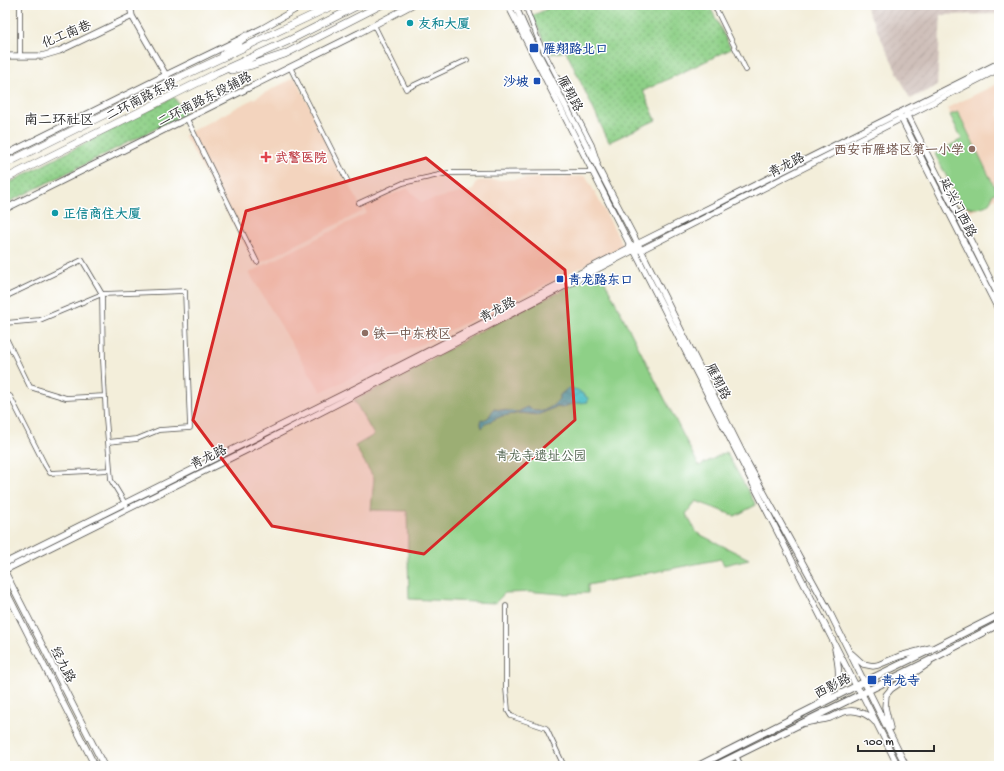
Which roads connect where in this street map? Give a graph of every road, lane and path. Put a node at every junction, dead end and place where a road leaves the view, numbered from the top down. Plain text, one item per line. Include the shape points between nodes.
1 (20, 5) edge
2 (130, 5) edge
3 (303, 5) edge
4 (334, 5) edge
5 (359, 5) edge
6 (381, 5) edge
7 (412, 5) edge
8 (508, 5) edge
9 (515, 5) edge
10 (524, 5) edge
11 (714, 5) edge
12 (132, 16) junction
13 (374, 25) junction
14 (246, 36) junction
15 (5, 56) edge
16 (20, 56) junction
17 (467, 60) dead end
18 (212, 63) junction
19 (999, 63) edge
20 (290, 67) junction
21 (999, 69) edge
22 (746, 70) dead end
23 (217, 73) junction
24 (166, 75) junction
25 (170, 82) junction
26 (906, 113) junction
27 (900, 116) junction
28 (187, 119) junction
29 (5, 155) edge
30 (5, 164) edge
31 (599, 170) junction
32 (593, 172) junction
33 (5, 179) edge
34 (347, 180) dead end
35 (359, 203) dead end
36 (5, 208) edge
37 (638, 244) junction
38 (633, 249) junction
39 (641, 250) junction
40 (257, 262) dead end
41 (102, 294) junction
42 (5, 297) edge
43 (999, 297) edge
44 (999, 311) edge
45 (5, 323) edge
46 (5, 336) edge
47 (10, 396) dead end
48 (105, 396) junction
49 (108, 442) junction
50 (110, 470) junction
51 (126, 506) junction
52 (5, 563) edge
53 (5, 571) edge
54 (5, 589) edge
55 (506, 606) dead end
56 (999, 615) edge
57 (999, 624) edge
58 (833, 641) junction
59 (936, 647) junction
60 (847, 648) junction
61 (940, 655) junction
62 (864, 682) junction
63 (856, 686) junction
64 (868, 690) junction
65 (862, 694) junction
66 (811, 708) junction
67 (803, 723) junction
68 (878, 726) junction
69 (896, 745) junction
70 (736, 755) junction
71 (95, 766) edge
72 (104, 766) edge
73 (564, 766) edge
74 (698, 766) edge
75 (715, 766) edge
76 (741, 766) edge
77 (898, 766) edge
78 (906, 766) edge

1 - 16 street
2 - 12 main road
3 - 14 main road
4 - 18 highway, 二环南路东段
5 - 23 highway, 二环南路东段
6 - 23 highway via 285,54
7 - 13 main road, 二环南路东段辅路
8 - 32 main road, 雁翔路
9 - 31 main road, 雁翔路
10 - 31 street via 539,42 592,145
11 - 22 street
12 - 16 main road, 化工南巷 via 59,50 42,56
12 - 24 main road
13 - 17 street via 406,89
13 - 20 main road, 二环南路东段辅路
14 - 18 highway
14 - 24 main road
15 - 16 main road, 化工南巷
18 - 25 highway, 二环南路东段
19 - 26 main road, 青龙路
20 - 28 main road, 二环南路东段辅路
20 - 34 street
21 - 26 main road, 青龙路
23 - 33 highway, 二环南路东段
24 - 25 main road
24 - 29 main road
25 - 30 highway, 二环南路东段
26 - 27 main road, 青龙路
26 - 43 main road, 延兴门西路
27 - 37 main road, 青龙路
27 - 39 main road, 青龙路
27 - 44 main road, 延兴门西路
28 - 36 main road, 二环南路东段辅路
28 - 40 street
31 - 37 main road, 雁翔路
32 - 35 street via 448,172 403,183
32 - 38 main road, 雁翔路
37 - 38 main road, 青龙路
37 - 39 main road, 雁翔路
38 - 39 main road, 青龙路
38 - 51 main road, 青龙路 via 269,438
38 - 58 main road, 雁翔路
39 - 60 main road, 雁翔路 via 746,460
41 - 42 street via 82,260
41 - 45 street via 40,320
41 - 48 street
41 - 49 street via 185,291 190,428 159,430 137,439
46 - 48 street via 30,387 66,398
47 - 50 street via 50,473
48 - 49 street
49 - 50 street
50 - 51 street via 111,480
51 - 52 main road, 青龙路
51 - 53 main road, 青龙路
53 - 72 main road, 经九路
54 - 71 main road, 经九路
55 - 73 street via 508,711 511,716 546,728
56 - 59 main road, 西影路
57 - 61 main road, 西影路
58 - 63 main road, 雁翔路
58 - 66 main road via 839,668 838,679 831,693
59 - 60 main road via 873,666 859,661
59 - 62 main road, 西影路
60 - 62 main road, 雁翔路
61 - 64 main road, 西影路
61 - 69 main road via 886,695 885,711
62 - 63 main road, 西影路
62 - 64 main road, 雁翔路
63 - 65 main road, 雁翔路
63 - 66 main road, 西影路
64 - 65 main road, 西影路
64 - 69 main road, 雁翔路
65 - 67 main road, 西影路
65 - 68 main road, 雁翔路
66 - 74 main road, 西影路
67 - 68 main road via 850,710 868,716
67 - 70 main road, 西影路
68 - 77 main road, 雁翔路
69 - 78 main road, 雁翔路
70 - 75 main road, 西影路
70 - 76 street

